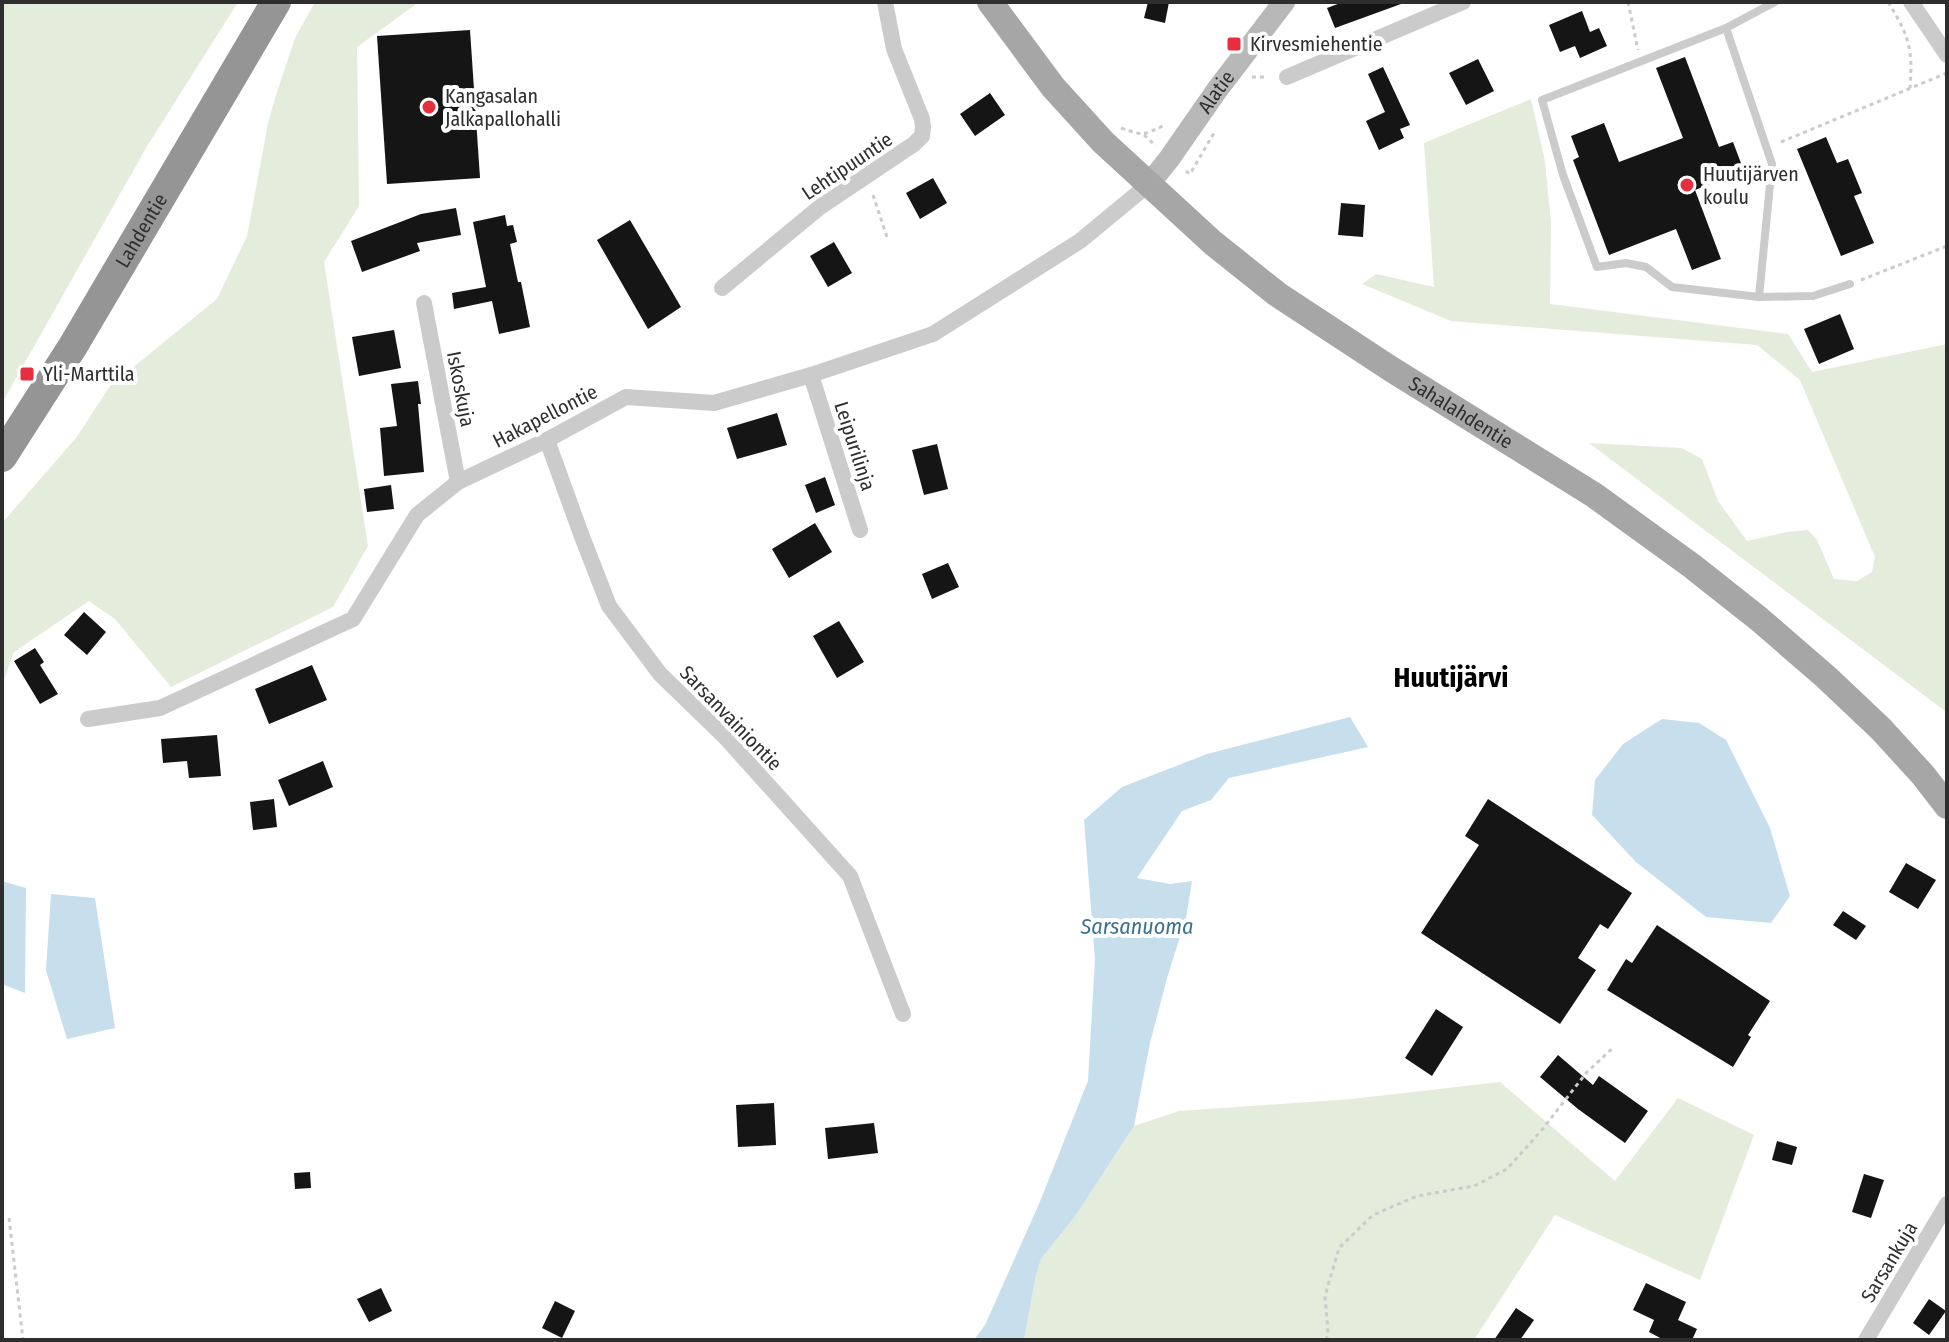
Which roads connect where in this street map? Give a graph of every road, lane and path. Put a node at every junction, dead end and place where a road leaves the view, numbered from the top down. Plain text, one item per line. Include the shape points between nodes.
1 (276, 2) edge
2 (885, 2) edge
3 (990, 2) edge
4 (1284, 2) edge
5 (1463, 2) edge
6 (1628, 2) edge
7 (1775, 2) edge
8 (1888, 2) edge
9 (1911, 2) edge
10 (1726, 28) junction
11 (1947, 55) edge
12 (1641, 61) junction
13 (1947, 73) edge
14 (1287, 77) dead end
15 (1910, 88) junction
16 (1167, 125) dead end
17 (1103, 142) junction
18 (1767, 148) junction
19 (866, 176) junction
20 (1149, 184) junction
21 (888, 240) dead end
22 (1947, 246) edge
23 (1850, 284) joint
24 (722, 288) dead end
25 (1759, 297) junction
26 (424, 303) dead end
27 (811, 375) junction
28 (547, 440) junction
29 (2, 457) edge
30 (458, 482) junction
31 (860, 530) dead end
32 (88, 719) dead end
33 (1947, 806) edge
34 (903, 1014) dead end
35 (1614, 1047) dead end
36 (1947, 1204) edge
37 (9, 1218) dead end
38 (23, 1340) edge
39 (1326, 1340) edge
40 (1866, 1340) edge

1 - 29 highway, Lahdentie
2 - 19 street, Lehtipuuntie via 894,49 923,127 914,144
3 - 17 main road, Sahalahdentie via 1053,87
4 - 20 street, Alatie
5 - 14 street
6 - 12 path
7 - 10 lane
8 - 15 path via 1904,29 1912,59
9 - 11 street
10 - 12 lane
10 - 18 lane
12 - 25 lane via 1542,100 1597,267 1626,263 1646,267 1672,287
13 - 15 path
15 - 18 path
16 - 17 path via 1144,135 1122,127
17 - 20 main road, Sahalahdentie
18 - 25 lane via 1772,164
19 - 21 path
19 - 24 street, Lehtipuuntie
20 - 27 street, Hakapellontie via 1080,241 933,334
20 - 33 main road, Sahalahdentie via 1277,294 1594,495 1692,566 1870,718
22 - 23 path
23 - 25 lane via 1813,296
26 - 30 street, Iskoskuja
27 - 28 street, Hakapellontie via 714,403 626,397
27 - 31 street, Leipurilinja
28 - 30 street, Hakapellontie
28 - 34 street, Sarsanvainiontie via 609,606 660,674 725,737 850,876
30 - 32 street, Hakapellontie via 417,515 353,619 160,708
35 - 39 path via 1507,1169 1474,1186 1417,1196 1373,1215 1339,1248 1325,1296
36 - 40 street, Sarsankuja
37 - 38 path

